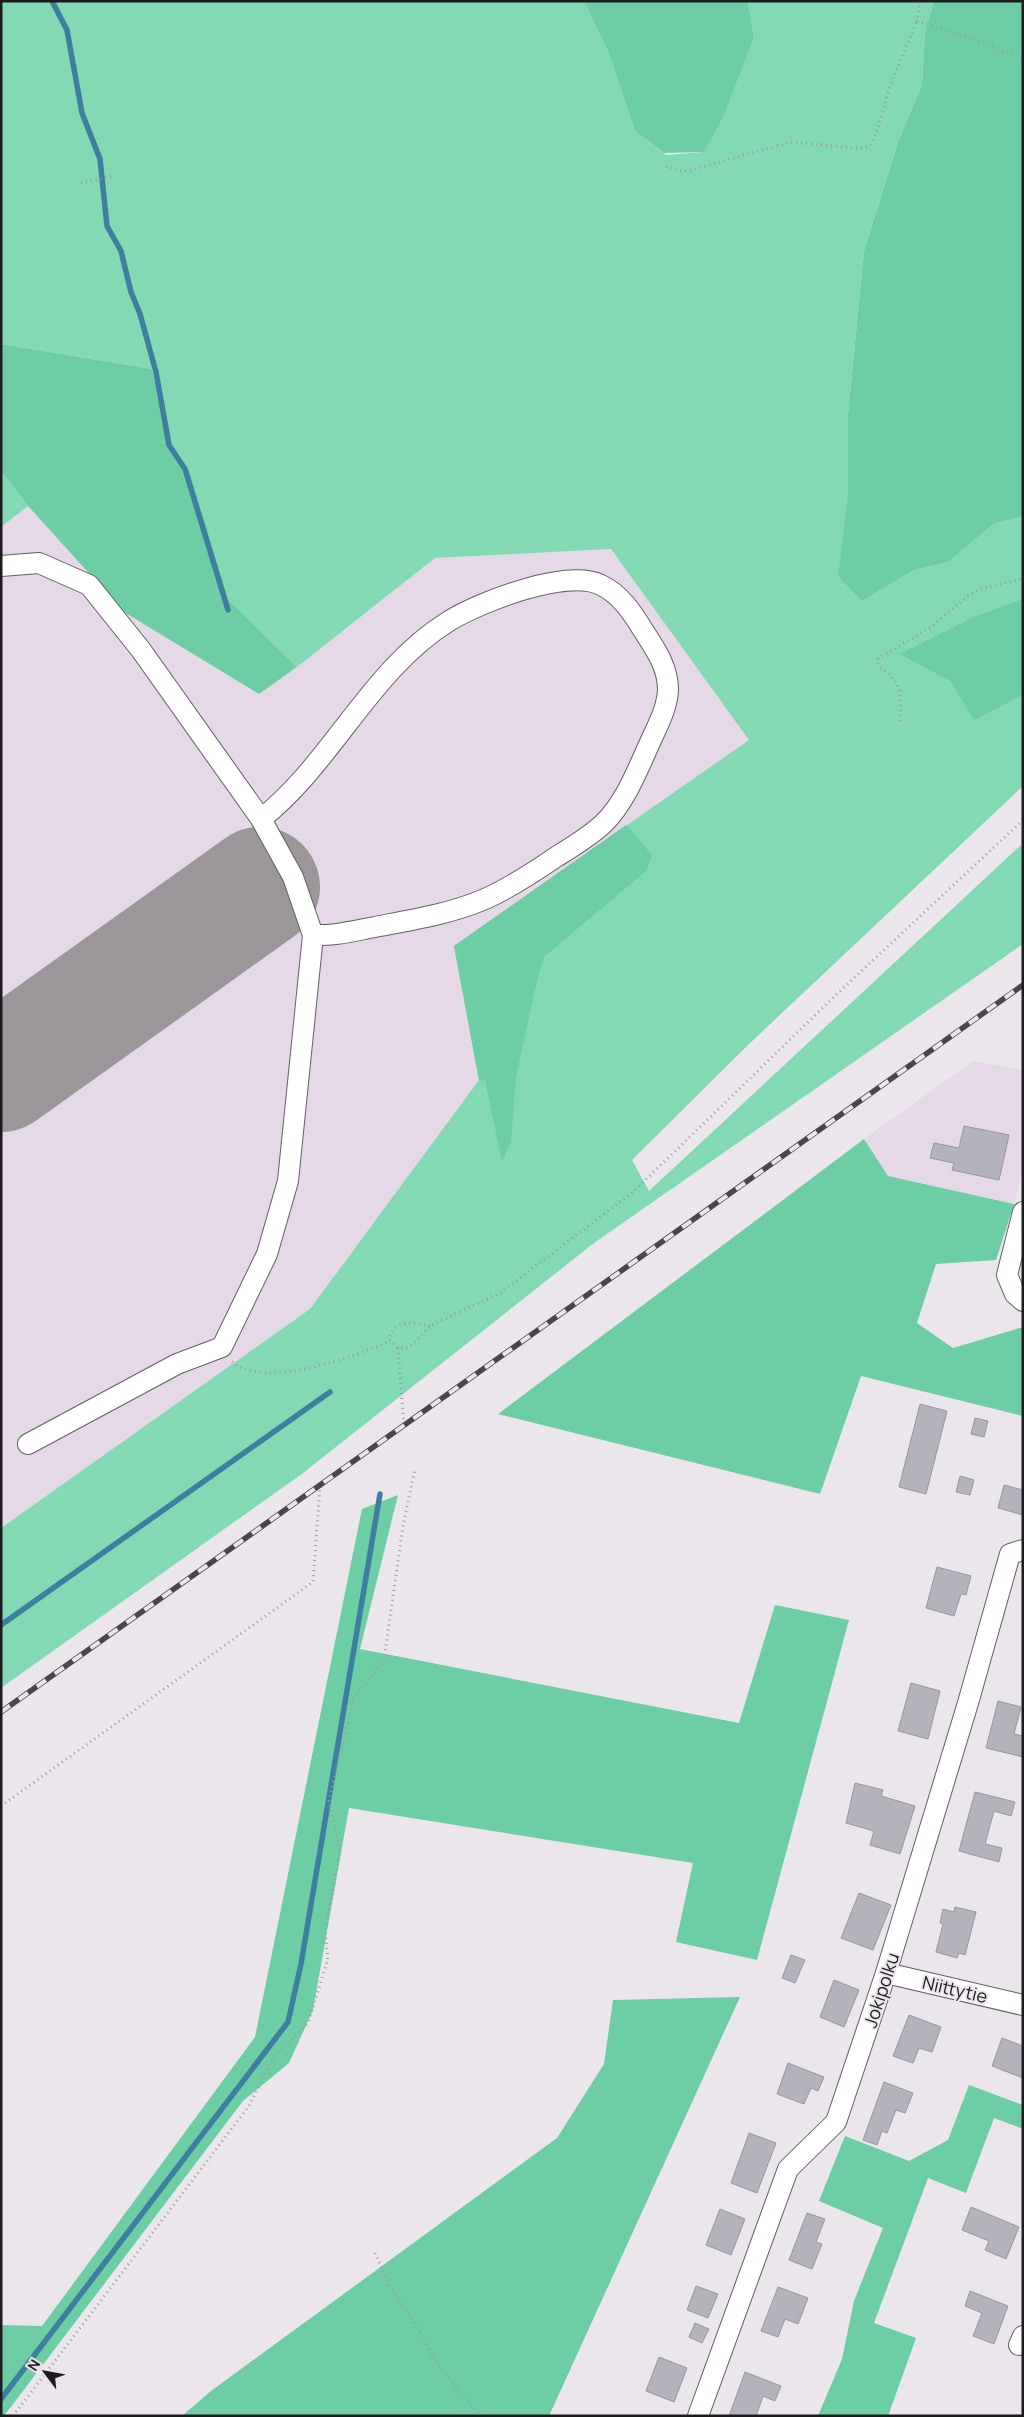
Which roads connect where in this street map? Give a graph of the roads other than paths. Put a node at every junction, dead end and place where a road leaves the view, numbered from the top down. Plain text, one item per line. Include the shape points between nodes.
1 (1, 566) edge
2 (261, 819) junction
3 (313, 935) junction
4 (1023, 1212) edge
5 (1023, 1301) edge
6 (28, 1444) dead end
7 (1023, 1550) edge
8 (886, 1973) junction
9 (1023, 2005) edge
10 (698, 2416) edge

1 - 2 street via 39,563 89,585 141,650
2 - 3 street via 293,877
2 - 3 street via 306,776 394,664 449,620 487,601 569,580 600,584 628,607 661,658 667,674 668,693 660,721 614,811 582,841 486,898 453,910 335,936
3 - 6 street via 288,1181 267,1254 222,1347 177,1364
4 - 5 street via 1007,1275 1015,1294
7 - 8 street, Jokipolku via 1010,1554
8 - 9 street, Niittytie
8 - 10 street, Jokipolku via 836,2122 788,2168

